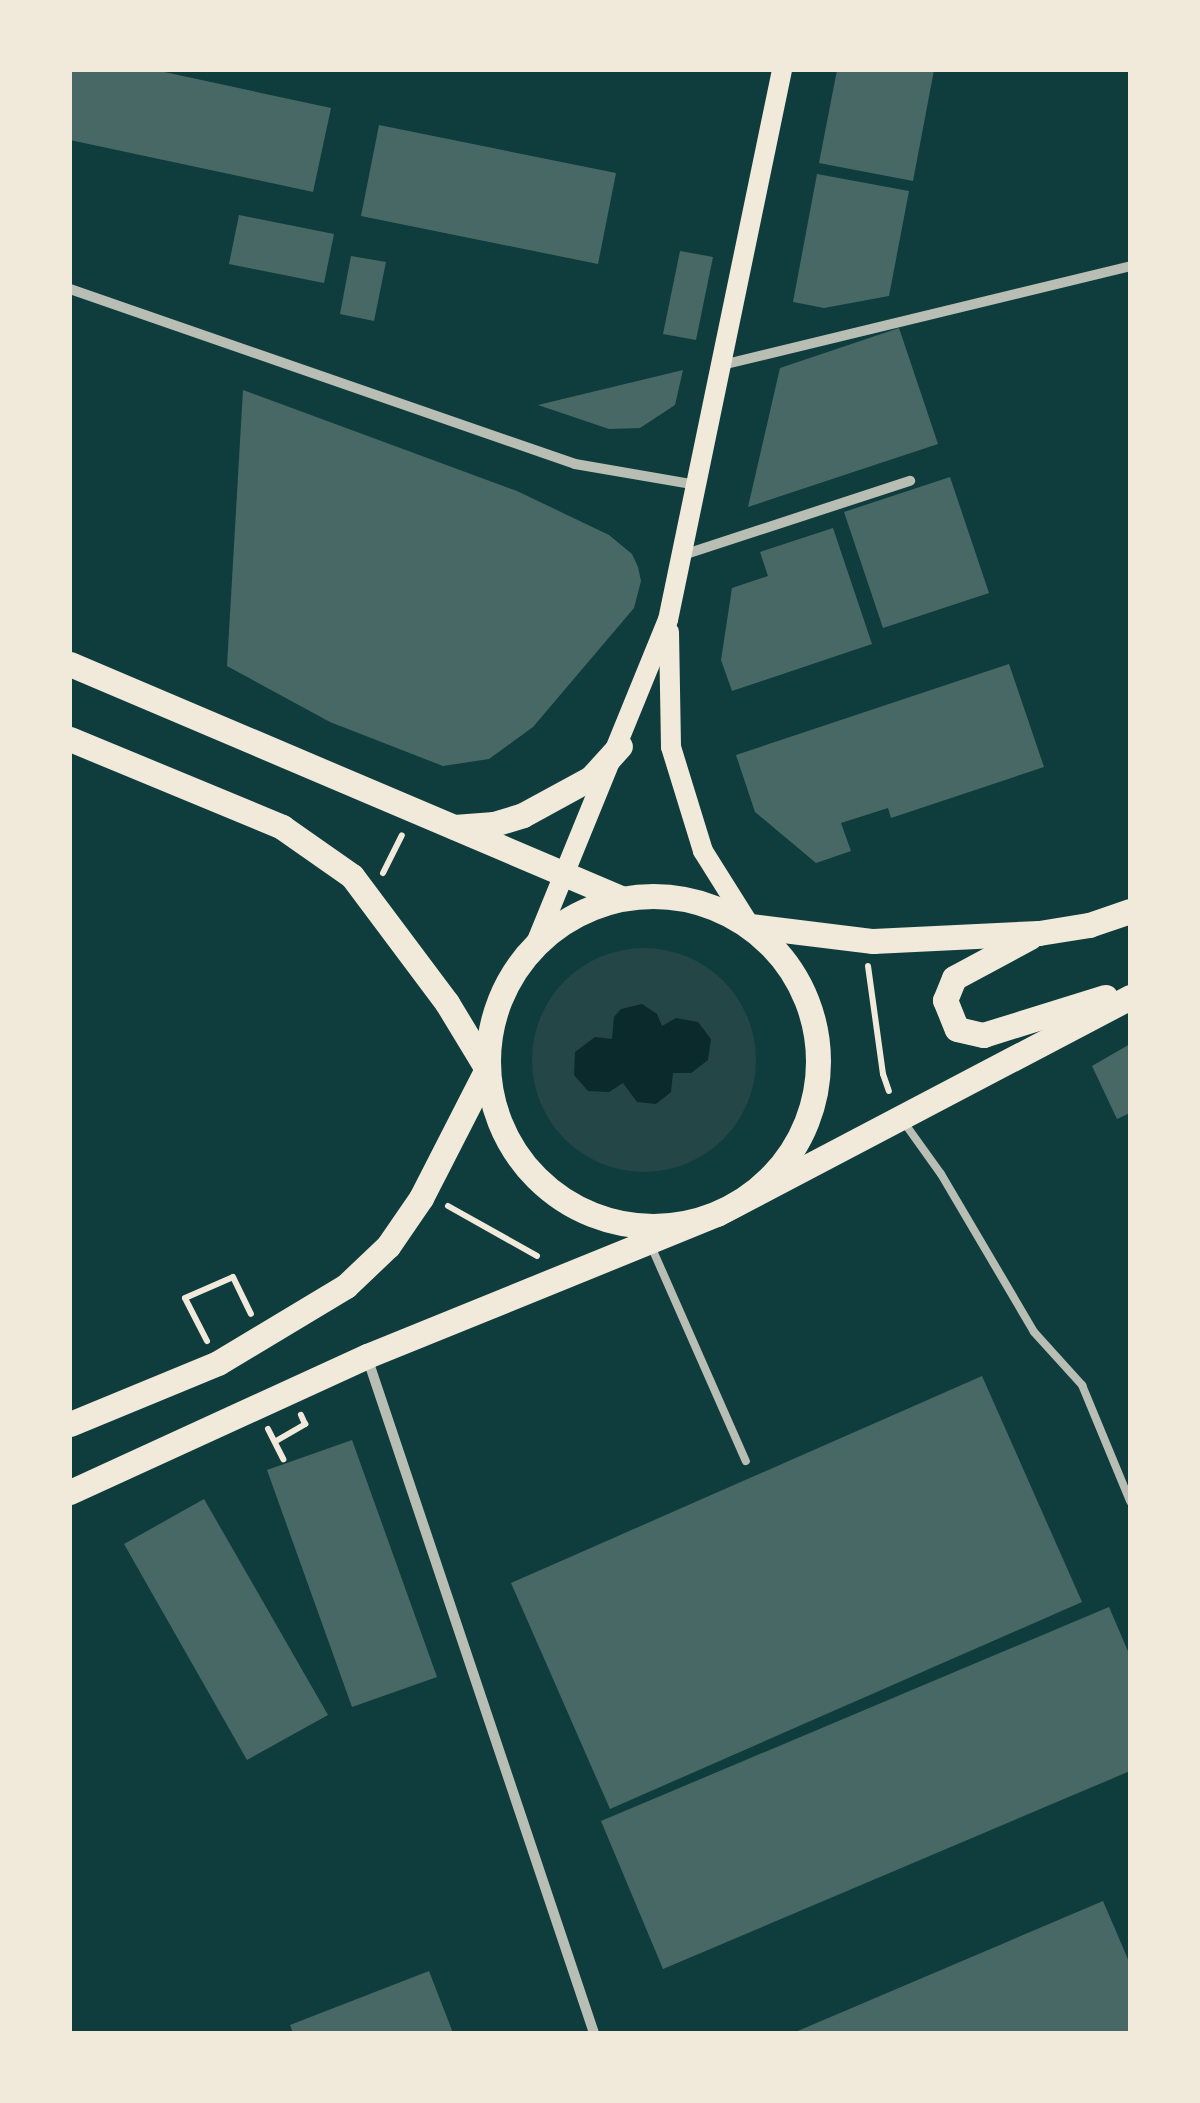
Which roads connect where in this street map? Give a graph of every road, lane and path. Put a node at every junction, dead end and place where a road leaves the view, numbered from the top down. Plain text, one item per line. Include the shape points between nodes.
1 (782, 70) edge
2 (1130, 266) edge
3 (70, 288) edge
4 (722, 365) junction
5 (910, 481) dead end
6 (697, 485) junction
7 (682, 556) junction
8 (668, 620) junction
9 (70, 664) edge
10 (70, 739) edge
11 (620, 746) junction
12 (414, 812) junction
13 (452, 828) junction
14 (562, 876) junction
15 (622, 898) junction
16 (370, 900) junction
17 (1130, 911) edge
18 (750, 926) junction
19 (1038, 933) junction
20 (873, 940) junction
21 (536, 944) junction
22 (1130, 988) edge
23 (1130, 997) edge
24 (486, 1069) junction
25 (900, 1118) junction
26 (421, 1198) junction
27 (717, 1214) junction
28 (649, 1241) junction
29 (233, 1278) dead end
30 (560, 1278) junction
31 (367, 1356) junction
32 (218, 1363) junction
33 (70, 1424) edge
34 (305, 1424) dead end
35 (276, 1441) dead end
36 (746, 1461) dead end
37 (70, 1492) edge
38 (1130, 1501) edge
39 (594, 2033) edge

1 - 4 main road
2 - 4 street
3 - 6 street via 576,464
4 - 6 main road
5 - 7 street
6 - 7 main road
7 - 8 main road
8 - 11 main road
8 - 18 main road via 671,747 704,852
9 - 12 main road
10 - 16 main road via 282,827 352,876
11 - 13 main road via 590,778 524,815
11 - 14 main road
12 - 13 main road
12 - 16 path
13 - 14 main road
14 - 15 main road
14 - 21 main road
15 - 18 main road via 666,896 710,906
15 - 21 main road via 576,914
16 - 24 main road
17 - 19 main road
18 - 20 main road
18 - 27 main road via 782,956 805,994 817,1036 818,1080 808,1122 786,1160 755,1192
19 - 20 main road
19 - 22 main road via 954,978 945,1000 957,1028 983,1035
20 - 25 path via 866,976 882,1074
21 - 24 main road via 508,980 491,1023
23 - 25 main road
24 - 26 main road
24 - 27 main road via 498,1120 524,1166 564,1201 613,1222 665,1226
25 - 27 main road
25 - 38 lane via 942,1174 1034,1332 1082,1385
26 - 30 path via 458,1210 538,1256
26 - 32 main road via 388,1246 346,1286
27 - 28 main road
28 - 30 main road
28 - 36 lane
29 - 32 path via 184,1298
30 - 31 main road
31 - 37 main road
31 - 39 street
32 - 33 main road
34 - 35 path

